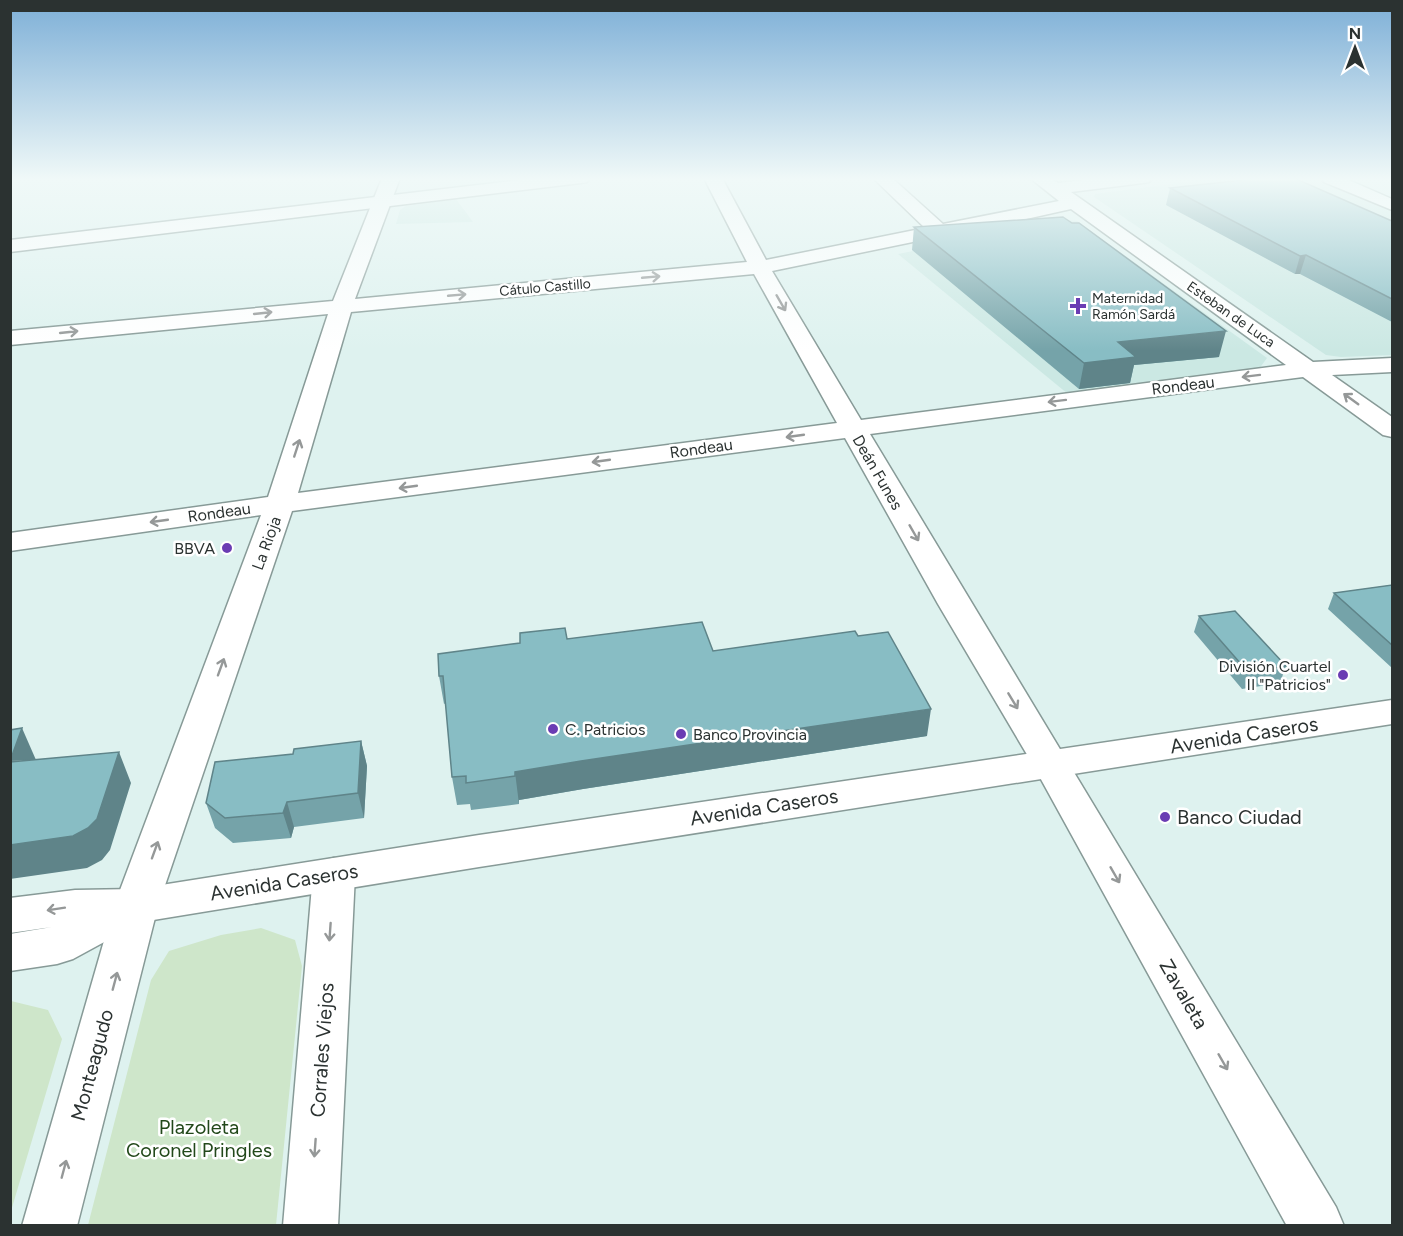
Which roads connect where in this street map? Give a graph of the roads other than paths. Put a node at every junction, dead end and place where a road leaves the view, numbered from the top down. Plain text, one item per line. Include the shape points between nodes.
1 (82, 236) edge
2 (369, 236) edge
3 (743, 236) edge
4 (922, 236) edge
5 (1120, 236) edge
6 (10, 246) edge
7 (760, 267) junction
8 (342, 306) junction
9 (10, 338) edge
10 (1392, 365) edge
11 (1309, 369) junction
12 (853, 428) junction
13 (1392, 429) edge
14 (280, 504) junction
15 (10, 542) edge
16 (1390, 715) edge
17 (1051, 763) junction
18 (334, 874) junction
19 (135, 906) junction
20 (10, 916) edge
21 (10, 953) edge
22 (49, 1226) edge
23 (310, 1226) edge
24 (1317, 1226) edge

1 - 6 street
2 - 8 street, La Rioja
3 - 7 street, Deán Funes
4 - 7 street, Cátulo Castillo
5 - 11 street, Esteban de Luca
8 -> 7 street, Cátulo Castillo
7 -> 12 street, Deán Funes
9 -> 8 street, Cátulo Castillo
14 -> 8 street, La Rioja
10 - 11 street, Rondeau
11 -> 12 street, Rondeau
13 -> 11 street, Esteban de Luca
12 -> 14 street, Rondeau
12 -> 17 street, Deán Funes
14 -> 15 street, Rondeau
19 -> 14 street, La Rioja
16 - 17 street, Avenida Caseros
17 - 18 street, Avenida Caseros
17 -> 24 street, Zavaleta
18 - 19 street, Avenida Caseros
18 -> 23 street, Corrales Viejos
19 -> 20 street, Avenida Caseros via 75,907
19 - 21 street, Avenida Caseros via 57,946
22 -> 19 street, Monteagudo

